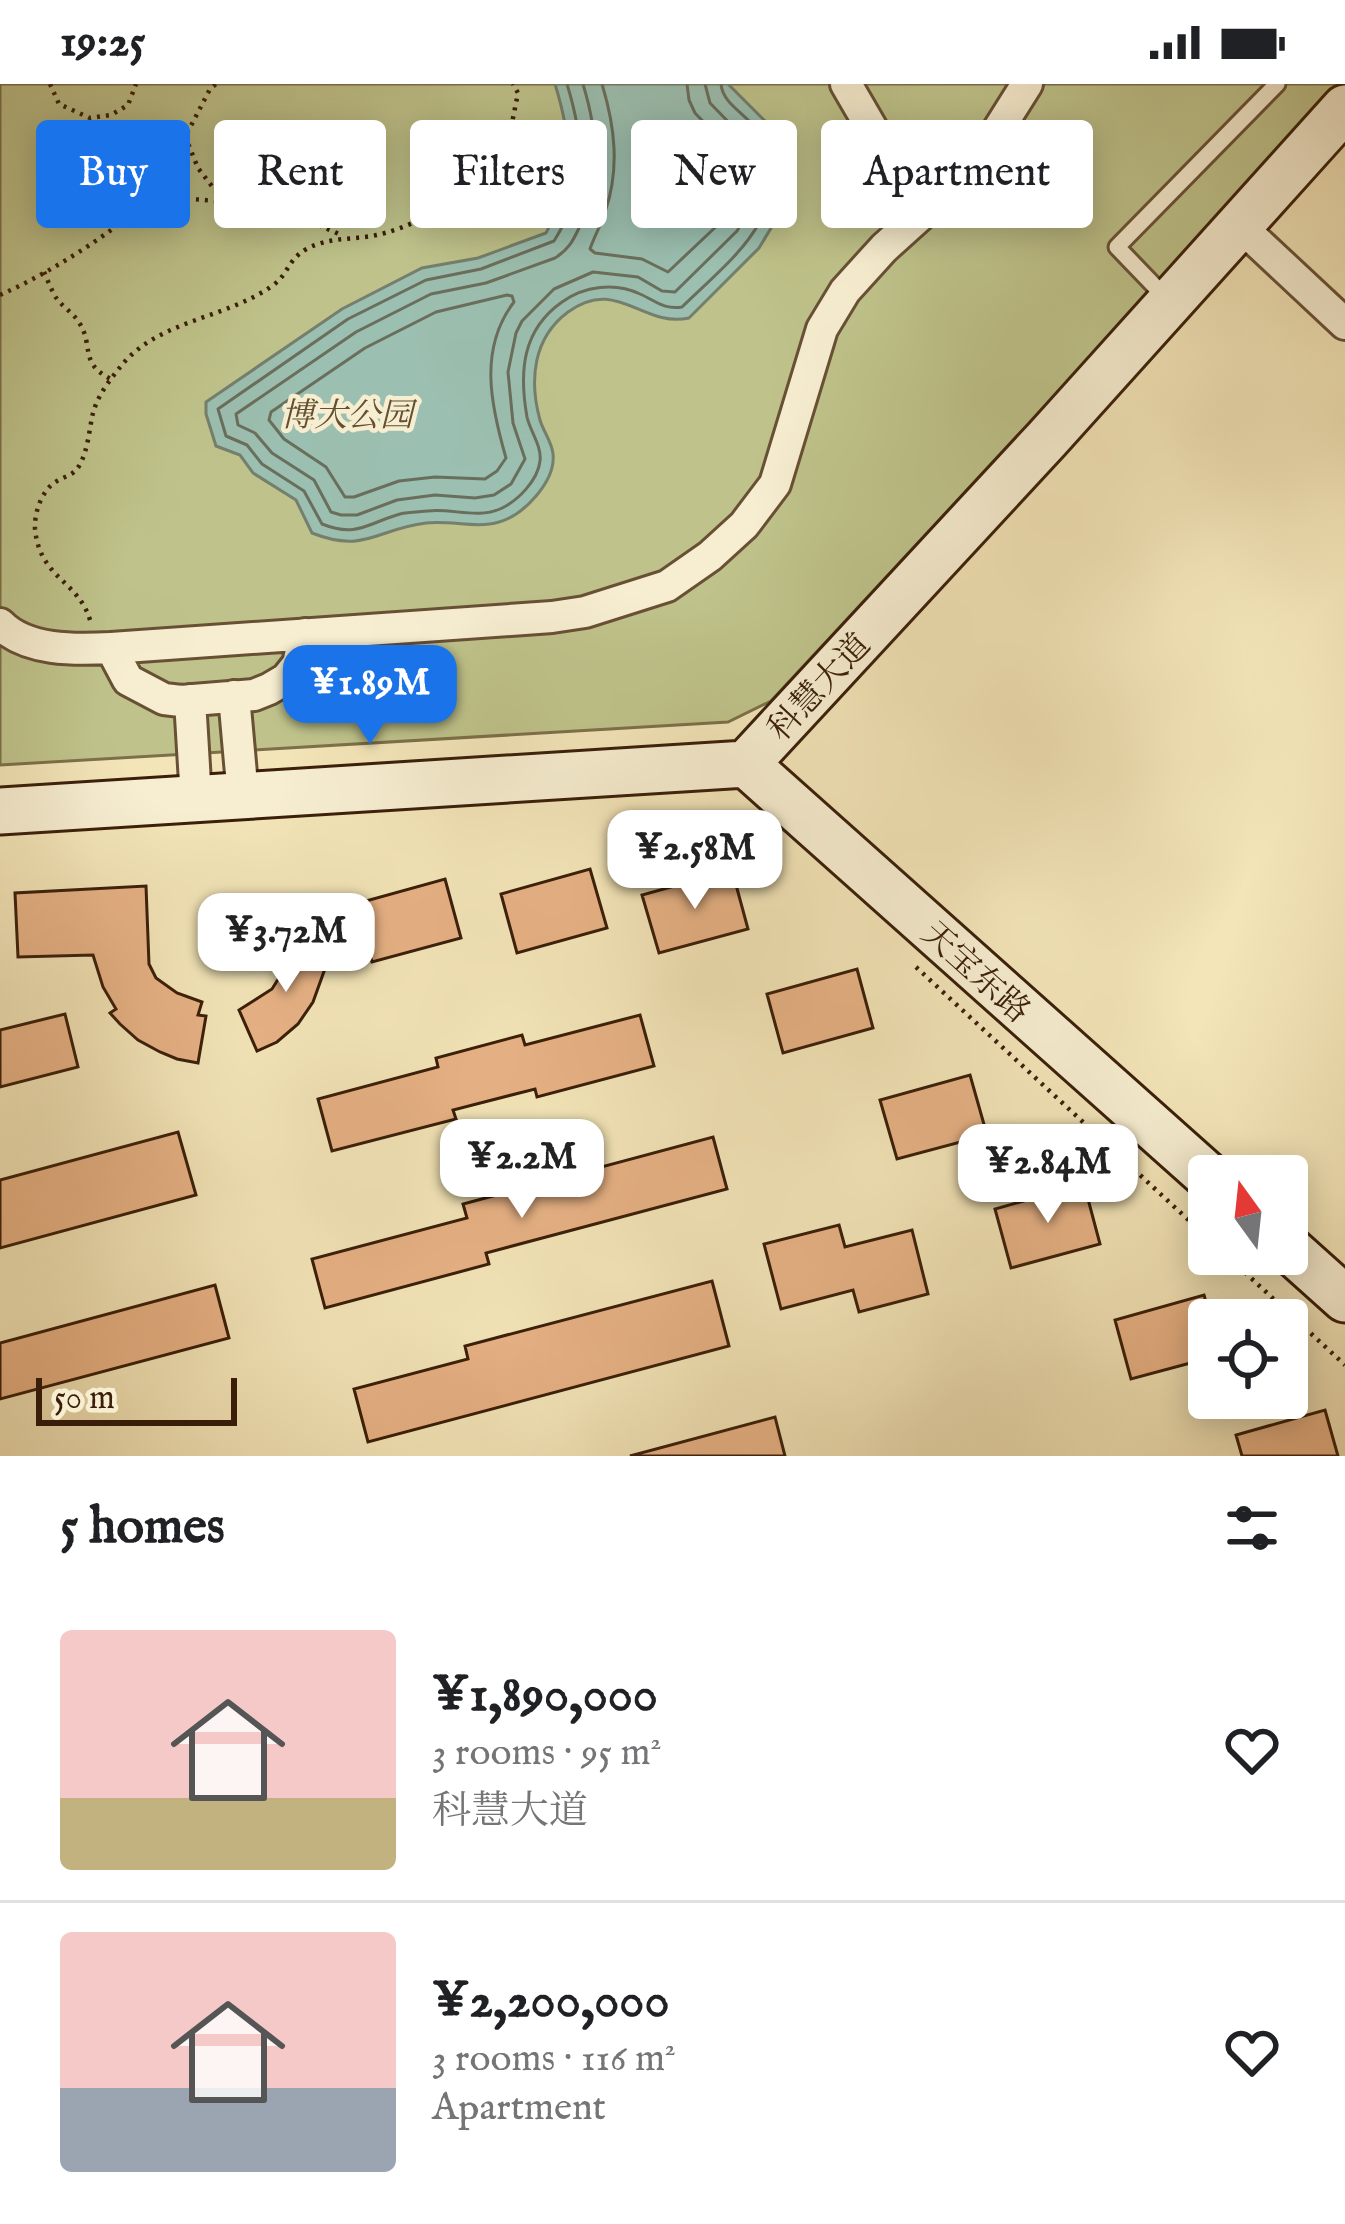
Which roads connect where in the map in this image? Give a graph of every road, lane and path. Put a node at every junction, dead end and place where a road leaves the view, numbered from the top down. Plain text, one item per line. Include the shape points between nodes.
1 (50, 84) edge
2 (136, 84) edge
3 (513, 84) edge
4 (846, 84) edge
5 (1028, 84) edge
6 (1277, 84) edge
7 (210, 86) edge
8 (1345, 108) edge
9 (513, 120) edge
10 (867, 120) edge
11 (1005, 120) edge
12 (190, 124) edge
13 (190, 150) edge
14 (214, 188) edge
15 (410, 222) edge
16 (1238, 224) junction
17 (114, 228) edge
18 (324, 228) edge
19 (906, 228) edge
20 (346, 237) junction
21 (44, 272) junction
22 (0, 296) edge
23 (1169, 301) junction
24 (1345, 324) edge
25 (112, 379) junction
26 (0, 624) edge
27 (305, 634) junction
28 (101, 648) junction
29 (234, 696) junction
30 (190, 700) junction
31 (746, 764) junction
32 (243, 796) junction
33 (196, 799) junction
34 (0, 811) edge
35 (1188, 1158) edge
36 (1308, 1266) edge
37 (1248, 1275) edge
38 (1345, 1299) edge
39 (1345, 1365) edge

1 - 2 path via 59,104 91,118 128,105
3 - 9 path
4 - 10 street
5 - 11 street
6 - 23 lane via 1117,247
7 - 12 path
8 - 16 street, 科慧大道
13 - 14 path
15 - 20 path
16 - 23 street, 科慧大道
16 - 24 street
17 - 21 path
18 - 20 path
19 - 27 street via 844,291 822,329 775,484 744,525 667,586 585,612
20 - 25 path via 302,251 278,283 245,302 158,335
21 - 22 path
21 - 25 path via 85,334 89,361
23 - 31 street, 科慧大道
25 - 28 path via 94,408 80,466 54,482 34,522 52,574 87,610
26 - 28 street via 45,645
27 - 28 street
27 - 29 street via 286,679
28 - 30 street via 147,692
29 - 30 street
29 - 32 street
30 - 33 street
31 - 32 street, 科慧大道
31 - 35 street, 天宝东路
32 - 33 street, 科慧大道
33 - 34 street, 科慧大道
36 - 38 street
37 - 39 path

